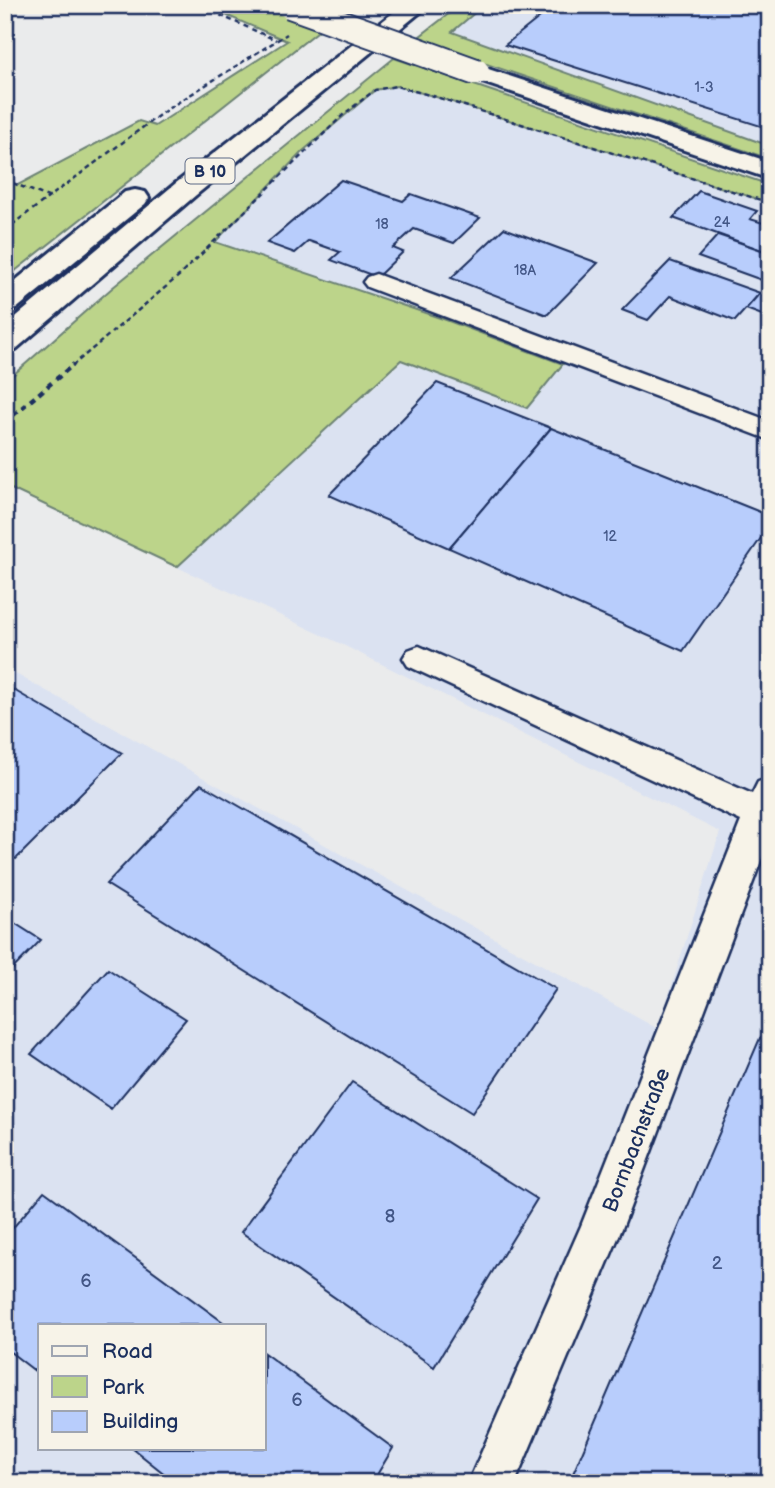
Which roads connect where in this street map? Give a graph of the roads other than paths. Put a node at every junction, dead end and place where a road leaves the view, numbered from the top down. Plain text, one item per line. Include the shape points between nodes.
1 (290, 5) edge
2 (383, 5) edge
3 (418, 5) edge
4 (770, 171) edge
5 (376, 282) dead end
6 (5, 304) edge
7 (5, 342) edge
8 (770, 431) edge
9 (419, 658) dead end
10 (765, 803) edge
11 (491, 1483) edge

1 - 4 main road, bridge
2 - 6 main road, B 10
3 - 7 main road, B 10
5 - 8 street
9 - 10 street
10 - 11 street, Bornbachstraße via 599,1235

